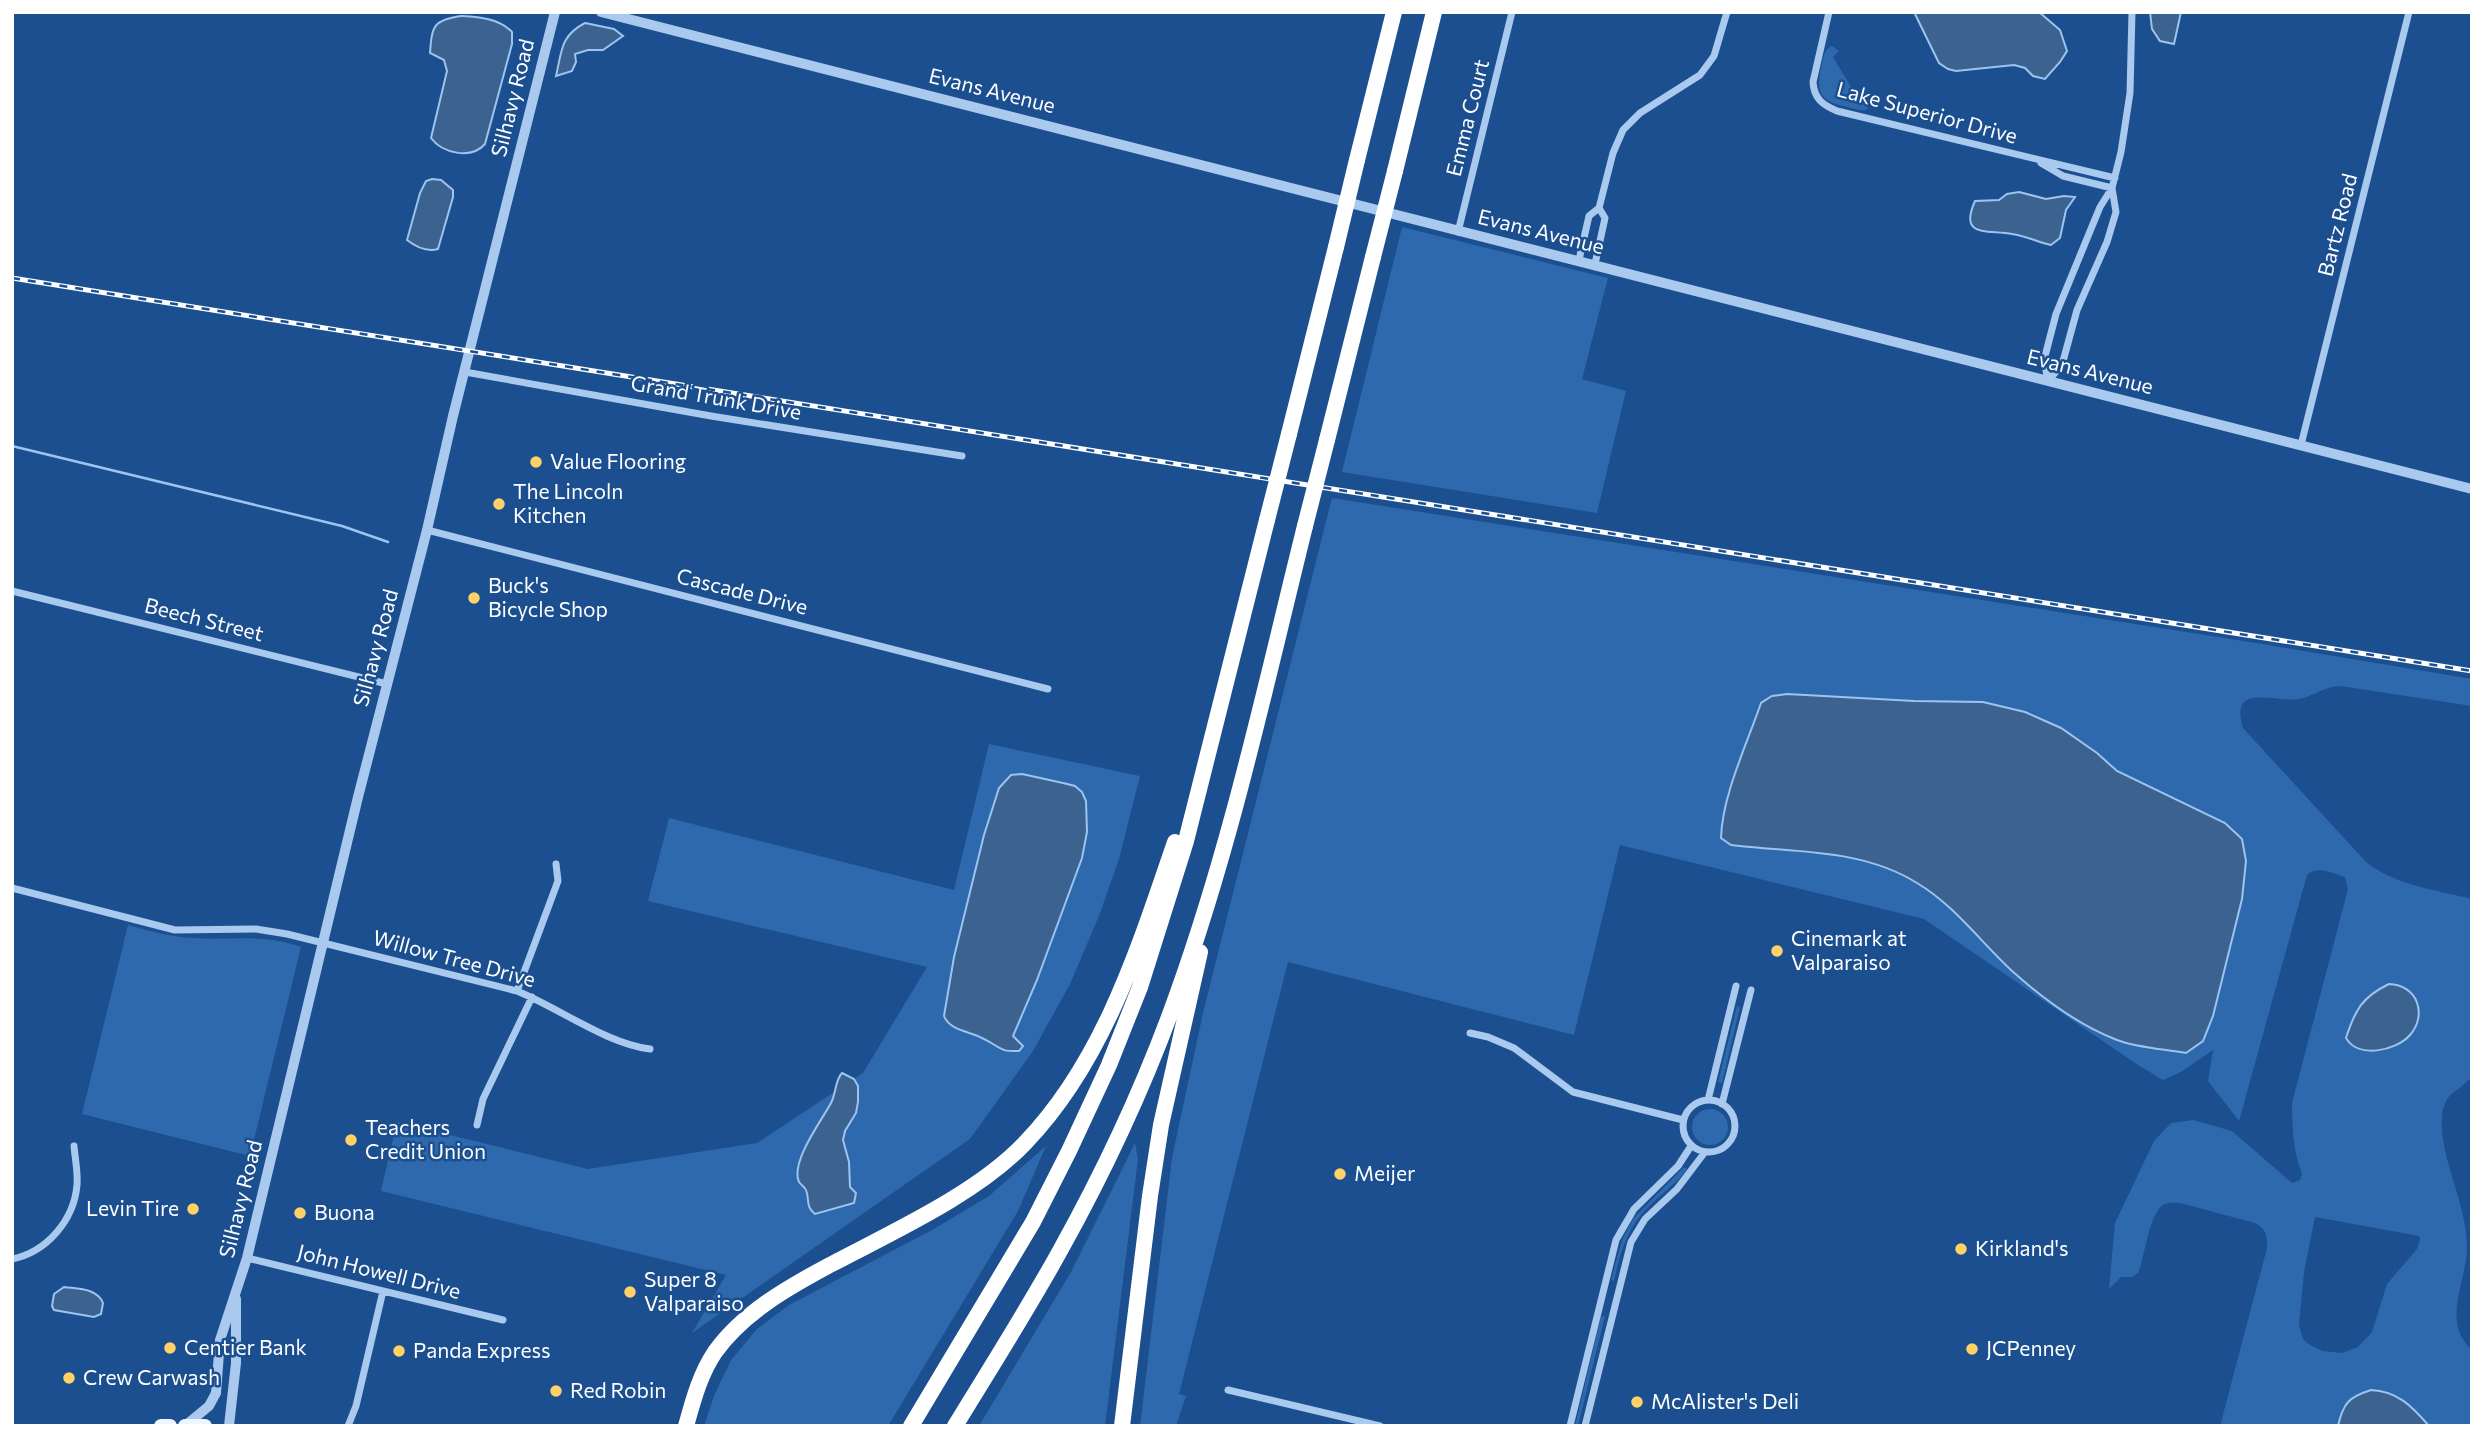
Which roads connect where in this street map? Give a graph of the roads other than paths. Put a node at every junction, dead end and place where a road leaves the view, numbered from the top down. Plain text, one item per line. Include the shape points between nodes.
1 (555, 12) edge
2 (601, 12) edge
3 (1394, 12) edge
4 (1434, 12) edge
5 (1512, 12) edge
6 (1727, 12) edge
7 (1829, 12) edge
8 (2132, 12) edge
9 (2409, 12) edge
10 (2035, 160) junction
11 (2115, 178) junction
12 (2112, 188) junction
13 (1599, 208) junction
14 (1458, 232) junction
15 (1579, 260) junction
16 (1595, 264) junction
17 (465, 372) junction
18 (2048, 381) junction
19 (2301, 445) junction
20 (962, 456) dead end
21 (2472, 489) edge
22 (427, 530) junction
23 (12, 591) edge
24 (387, 684) junction
25 (1048, 688) dead end
26 (1206, 761) junction
27 (556, 864) dead end
28 (12, 888) edge
29 (1209, 901) junction
30 (323, 942) junction
31 (1736, 986) dead end
32 (1751, 990) dead end
33 (517, 991) junction
34 (532, 997) junction
35 (1470, 1033) dead end
36 (650, 1049) dead end
37 (1708, 1100) junction
38 (1723, 1104) junction
39 (1683, 1120) junction
40 (477, 1125) dead end
41 (74, 1146) dead end
42 (1691, 1146) junction
43 (1705, 1153) junction
44 (247, 1258) junction
45 (12, 1259) edge
46 (383, 1291) junction
47 (236, 1294) junction
48 (502, 1320) dead end
49 (1228, 1391) dead end
50 (186, 1425) edge
51 (161, 1426) edge
52 (170, 1426) edge
53 (205, 1426) edge
54 (229, 1426) edge
55 (348, 1426) edge
56 (686, 1426) edge
57 (911, 1426) edge
58 (955, 1426) edge
59 (1122, 1426) edge
60 (1380, 1426) edge
61 (1570, 1426) edge
62 (1585, 1426) edge

1 - 17 street, Silhavy Road
2 - 14 street, Evans Avenue
3 - 26 highway, bridge
4 - 29 highway, bridge
5 - 14 street, Emma Court
6 - 13 street via 1714,57 1700,75 1640,113 1623,130
7 - 10 street, Lake Superior Drive via 1812,82 1818,100 1826,107
8 - 11 street via 2130,93
9 - 19 street, Bartz Road
10 - 11 street, Lake Superior Drive
10 - 12 street, Lake Superior Drive via 2063,176
11 - 12 street
12 - 18 street via 2056,314 2043,360
12 - 18 street via 2116,212 2110,232 2077,310 2062,365
13 - 15 street via 1589,216
13 - 16 street via 1605,218
14 - 15 street, Evans Avenue
15 - 16 street, Evans Avenue
16 - 18 street, Evans Avenue
17 - 20 street, Grand Trunk Drive
17 - 22 street, Silhavy Road
18 - 19 street, Evans Avenue
19 - 21 street, Evans Avenue
22 - 24 street, Silhavy Road
22 - 25 street, Cascade Drive
23 - 24 street, Beech Street
24 - 30 street, Silhavy Road
26 - 56 highway via 1120,990 1084,1065 1058,1106 996,1169 806,1278 735,1329 700,1381
26 - 57 highway via 1163,918 1109,1065 1033,1222
27 - 33 street via 558,881
28 - 30 street, Willow Tree Drive via 175,930 256,929
29 - 58 highway via 1150,1063 1096,1184
29 - 59 highway via 1161,1125
30 - 33 street, Willow Tree Drive
30 - 44 street, Silhavy Road
31 - 37 street
32 - 38 street
33 - 34 street, Willow Tree Drive
34 - 36 street, Willow Tree Drive via 622,1043
34 - 40 street via 483,1099
35 - 39 street via 1514,1048 1573,1092
37 - 38 street
37 - 39 street via 1694,1104
38 - 43 street via 1733,1116 1735,1132 1724,1148
39 - 42 street
41 - 45 street via 77,1185 70,1214 41,1248
42 - 43 street
42 - 61 street via 1678,1166 1634,1209 1616,1240
43 - 62 street via 1645,1219 1631,1242
44 - 46 street, John Howell Drive
44 - 47 street, Silhavy Road
46 - 48 street, John Howell Drive
46 - 55 street
47 - 50 street, Silhavy Road via 220,1340 214,1399
47 - 54 street, Silhavy Road via 236,1363
49 - 60 street
50 - 53 main road
51 - 52 main road

